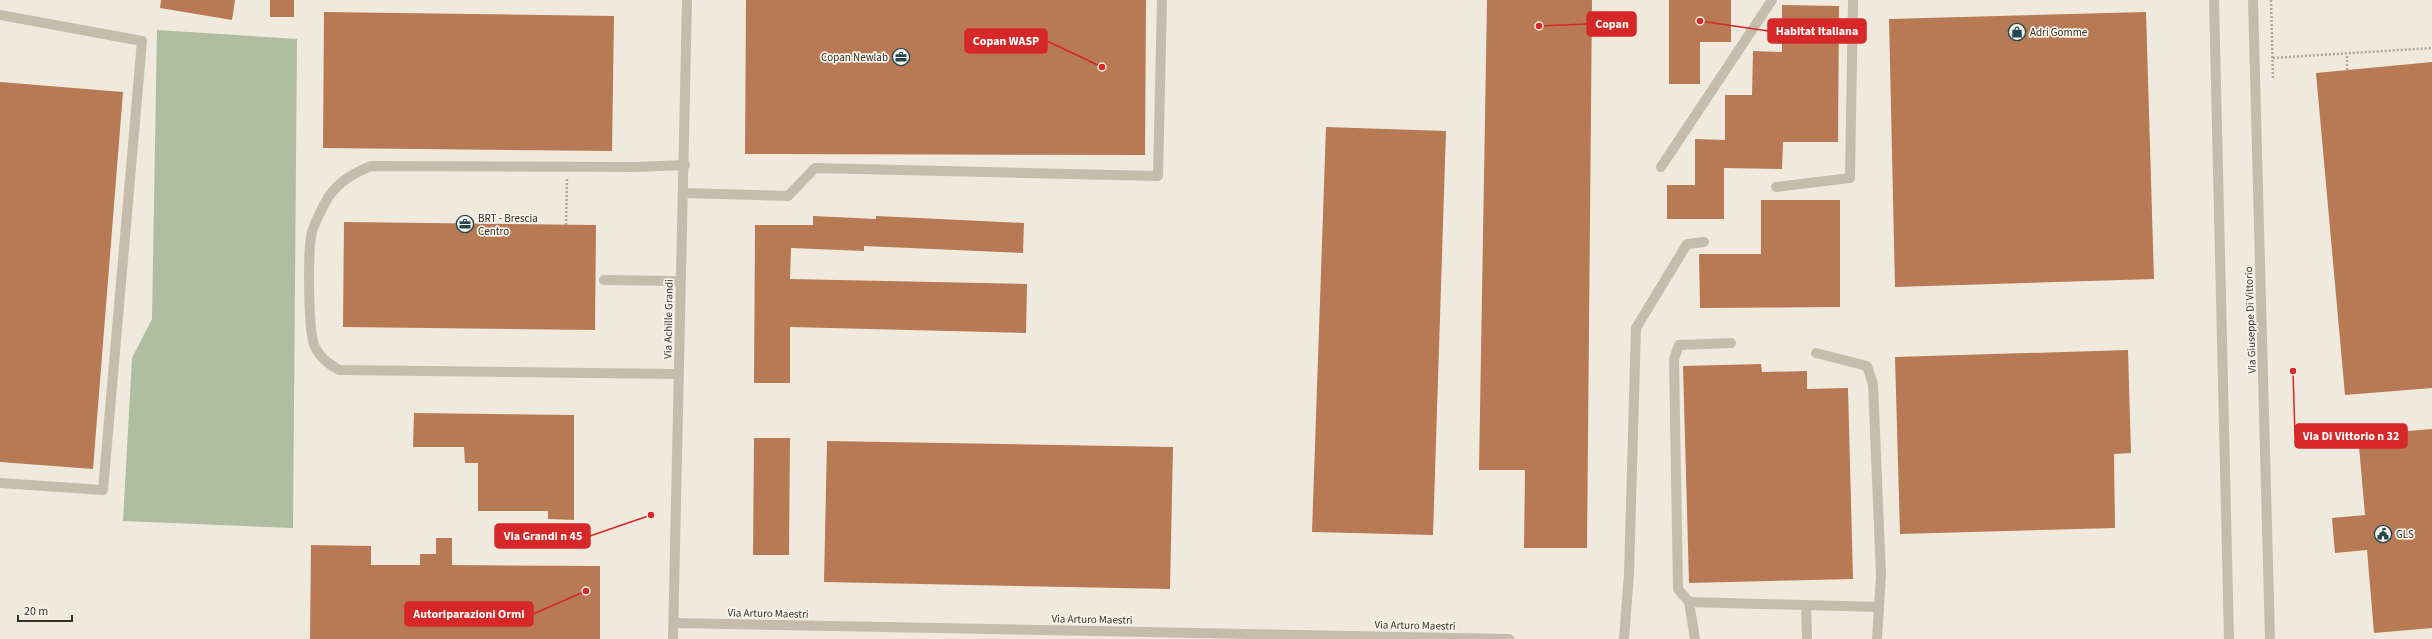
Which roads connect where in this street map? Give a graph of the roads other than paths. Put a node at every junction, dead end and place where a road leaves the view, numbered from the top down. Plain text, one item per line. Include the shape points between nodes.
1 (687, 0) edge
2 (1162, 0) edge
3 (1772, 0) edge
4 (1852, 0) edge
5 (2214, 0) edge
6 (2253, 0) edge
7 (0, 15) edge
8 (685, 164) junction
9 (1661, 167) dead end
10 (1776, 187) dead end
11 (682, 193) junction
12 (1704, 242) dead end
13 (604, 280) dead end
14 (680, 281) junction
15 (1731, 343) dead end
16 (1816, 354) dead end
17 (678, 374) junction
18 (0, 483) edge
19 (1689, 602) junction
20 (1806, 605) junction
21 (1879, 607) junction
22 (674, 624) junction
23 (674, 639) edge
24 (1509, 639) edge
25 (1624, 639) edge
26 (1695, 639) edge
27 (1806, 639) edge
28 (1877, 639) edge
29 (2229, 639) edge
30 (2270, 639) edge

1 - 8 street, Via Achille Grandi
2 - 11 street via 1158,176 815,168 788,196
3 - 9 street
4 - 10 street via 1850,178
5 - 29 street
6 - 30 street, Via Giuseppe Di Vittorio
7 - 18 street via 142,41 103,490
8 - 11 street, Via Achille Grandi
8 - 17 street via 635,167 371,166 358,171 336,187 325,202 311,236 311,327 314,346 326,363 339,370
11 - 14 street, Via Achille Grandi
12 - 25 street via 1687,244 1636,328 1629,574
13 - 14 street
14 - 17 street, Via Achille Grandi
15 - 19 street via 1679,345 1674,359 1678,589
16 - 21 street via 1867,366 1873,384 1881,574
17 - 22 street, Via Achille Grandi
19 - 20 street
19 - 26 street
20 - 21 street
20 - 27 street
21 - 28 street
22 - 23 street, Via Achille Grandi
22 - 24 street, Via Arturo Maestri

